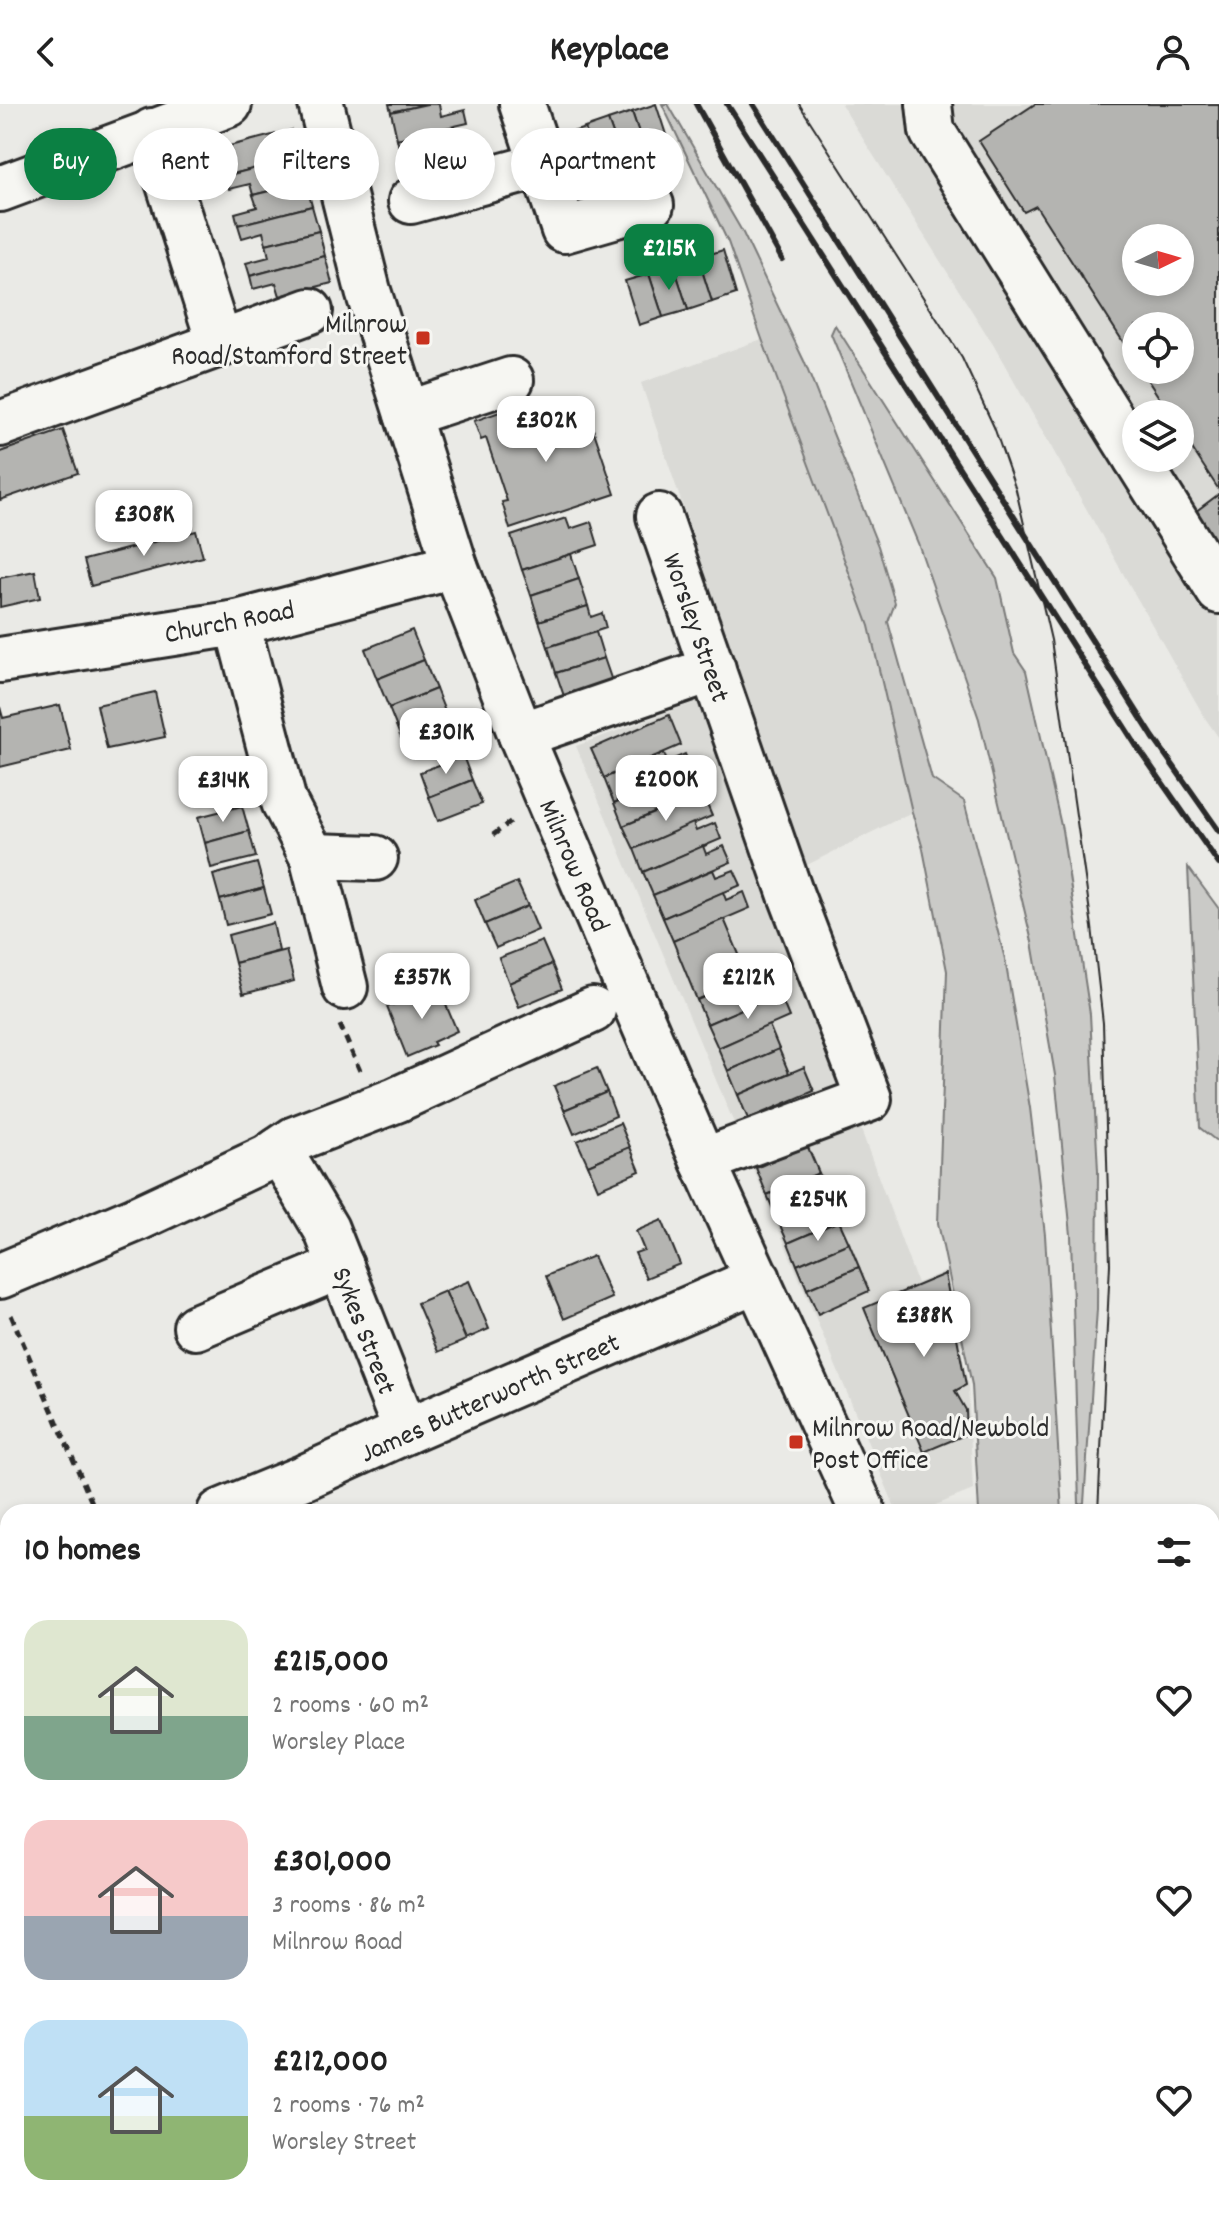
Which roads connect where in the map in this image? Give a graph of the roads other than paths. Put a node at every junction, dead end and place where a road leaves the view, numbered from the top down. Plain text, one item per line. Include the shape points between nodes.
1 (229, 104) edge
2 (321, 104) edge
3 (522, 104) edge
4 (929, 104) edge
5 (161, 128) edge
6 (530, 128) edge
7 (133, 138) edge
8 (511, 174) edge
9 (0, 189) edge
10 (174, 200) edge
11 (554, 200) edge
12 (411, 201) dead end
13 (651, 205) dead end
14 (310, 311) dead end
15 (220, 345) junction
16 (511, 380) dead end
17 (407, 414) junction
18 (0, 424) edge
19 (1122, 436) edge
20 (1145, 472) edge
21 (659, 516) dead end
22 (455, 566) junction
23 (1219, 591) edge
24 (237, 623) junction
25 (0, 660) edge
26 (713, 669) junction
27 (521, 735) junction
28 (312, 856) junction
29 (375, 858) dead end
30 (345, 987) road end
31 (593, 1010) dead end
32 (279, 1150) junction
33 (703, 1161) junction
34 (333, 1247) junction
35 (758, 1279) junction
36 (3, 1289) edge
37 (196, 1327) dead end
38 (406, 1431) junction
39 (312, 1495) edge
40 (263, 1504) edge
41 (859, 1504) edge

1 - 5 street
2 - 17 street, Milnrow Road via 368,291
3 - 6 street
4 - 19 street via 932,131
7 - 9 street
8 - 12 street
10 - 15 street
11 - 13 street via 564,230
14 - 15 street
15 - 18 street
16 - 17 street
17 - 22 street, Milnrow Road
20 - 23 street
21 - 26 street, Worsley Street
22 - 24 street, Church Road
22 - 27 street, Milnrow Road
24 - 25 street, Church Road
24 - 28 street via 284,802
26 - 27 street
26 - 33 street, Worsley Street via 869,1099
27 - 33 street, Milnrow Road
28 - 29 street
28 - 30 street
31 - 32 street
32 - 34 street, Sykes Street
32 - 36 street
33 - 35 street, Milnrow Road
34 - 37 street
34 - 38 street, Sykes Street
35 - 38 street, James Butterworth Street
35 - 41 street, Milnrow Road
38 - 39 street, James Butterworth Street
39 - 40 street, James Butterworth Street

